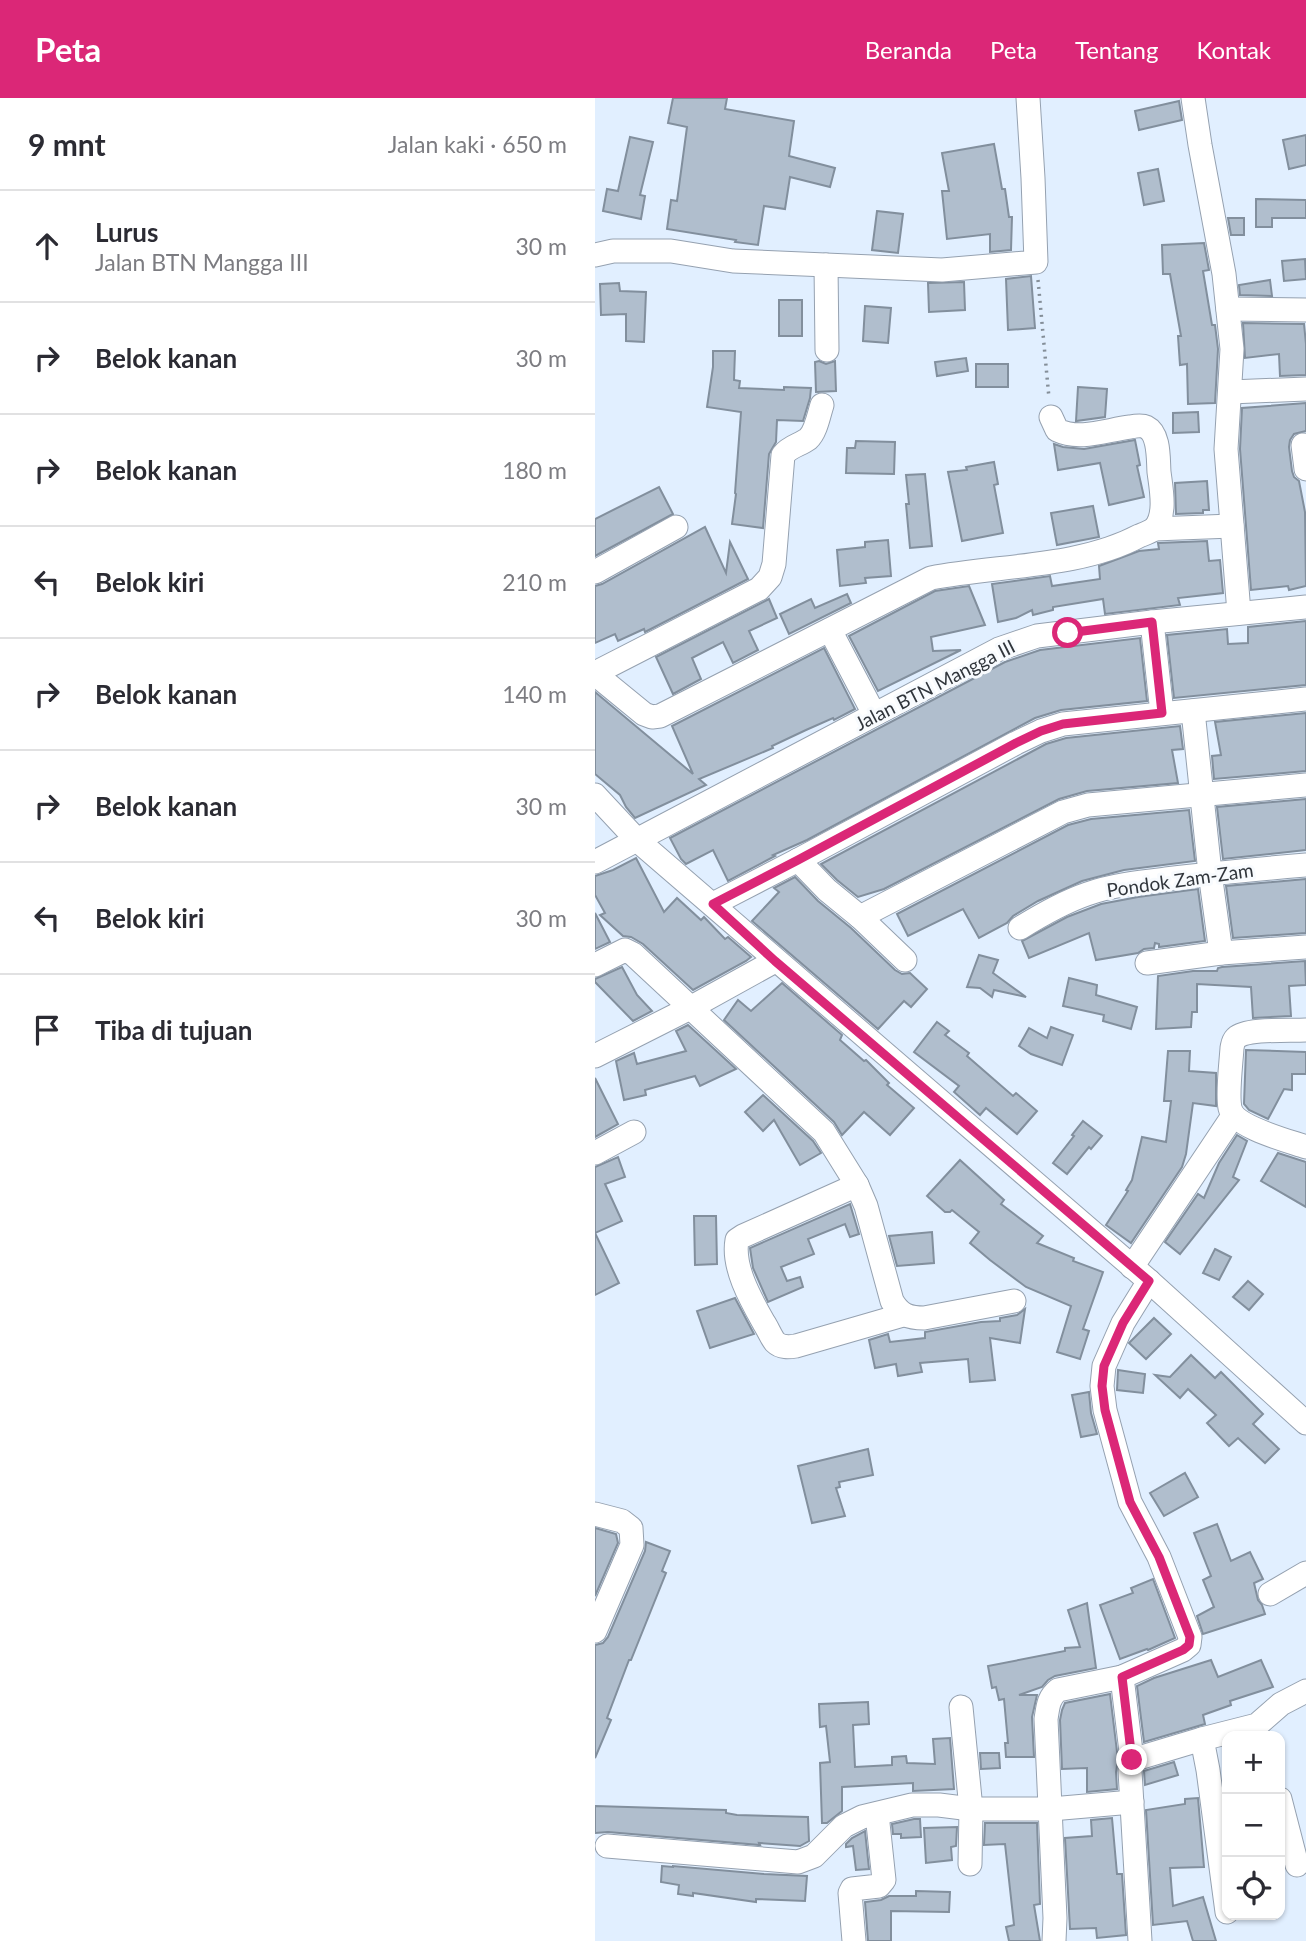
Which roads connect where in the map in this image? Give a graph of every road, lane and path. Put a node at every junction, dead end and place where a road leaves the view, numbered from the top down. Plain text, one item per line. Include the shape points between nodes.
1 (1028, 98) edge
2 (1193, 98) edge
3 (595, 254) edge
4 (1036, 262) junction
5 (827, 265) junction
6 (1228, 309) junction
7 (1306, 310) edge
8 (827, 350) dead end
9 (1306, 389) edge
10 (1230, 392) junction
11 (822, 405) dead end
12 (1051, 417) joint
13 (1303, 445) dead end
14 (1306, 469) edge
15 (1232, 526) junction
16 (676, 527) dead end
17 (1154, 528) junction
18 (595, 572) edge
19 (1306, 607) edge
20 (1238, 614) junction
21 (1152, 622) junction
22 (830, 630) junction
23 (595, 674) edge
24 (1306, 699) edge
25 (1193, 710) junction
26 (1162, 713) junction
27 (874, 715) junction
28 (1306, 785) edge
29 (1202, 794) junction
30 (595, 795) edge
31 (637, 840) junction
32 (798, 860) junction
33 (595, 862) edge
34 (1306, 865) edge
35 (1210, 873) junction
36 (713, 904) junction
37 (860, 917) junction
38 (1020, 928) dead end
39 (1306, 947) edge
40 (1221, 954) junction
41 (905, 960) dead end
42 (775, 961) junction
43 (1147, 963) dead end
44 (595, 965) edge
45 (690, 1007) junction
46 (1306, 1030) edge
47 (595, 1056) edge
48 (1233, 1116) junction
49 (634, 1132) dead end
50 (1306, 1147) edge
51 (595, 1153) edge
52 (857, 1185) junction
53 (1140, 1274) junction
54 (1014, 1301) dead end
55 (903, 1315) junction
56 (1306, 1423) edge
57 (595, 1514) edge
58 (1306, 1573) edge
59 (1270, 1594) dead end
60 (597, 1620) edge
61 (1122, 1677) junction
62 (1306, 1690) edge
63 (961, 1707) dead end
64 (1259, 1731) edge
65 (1222, 1736) edge
66 (1202, 1739) junction
67 (1132, 1760) junction
68 (1132, 1802) junction
69 (971, 1808) junction
70 (1051, 1809) junction
71 (877, 1814) junction
72 (1285, 1818) edge
73 (607, 1846) dead end
74 (971, 1864) dead end
75 (1297, 1865) dead end
76 (1222, 1872) edge
77 (854, 1941) edge
78 (1054, 1941) edge
79 (1140, 1941) edge

1 - 4 street
2 - 6 street
3 - 5 street via 671,250 733,261
4 - 5 street via 942,270
4 - 12 path
5 - 8 street
6 - 7 street
6 - 10 street
9 - 10 street
10 - 15 street via 1226,449
11 - 23 street via 808,439 783,454 770,577 759,589
12 - 17 street via 1057,430 1067,435 1136,426 1152,433 1162,501
13 - 14 street
15 - 17 street
15 - 20 street
16 - 18 street
17 - 22 street via 1109,550 931,578
19 - 20 street, Jalan BTN Mangga III
20 - 21 street, Jalan BTN Mangga III
21 - 26 street
21 - 27 street, Jalan BTN Mangga III via 1037,636 999,649
22 - 23 street via 660,716 644,714
22 - 27 street
24 - 25 street
25 - 26 street
25 - 29 street
26 - 32 street via 1063,724 1041,731
27 - 31 street, Jalan BTN Mangga III
28 - 29 street
29 - 35 street
29 - 37 street via 1088,805 1063,812
30 - 31 street
31 - 33 street, Jalan BTN Mangga III
31 - 36 street
32 - 36 street
32 - 37 street
34 - 35 street, Pondok Zam-Zam
35 - 38 street, Pondok Zam-Zam via 1087,894
35 - 40 street
36 - 42 street
37 - 41 street
39 - 40 street
40 - 43 street
42 - 45 street
42 - 53 street
44 - 45 street via 625,950
45 - 47 street
45 - 52 street via 824,1132
46 - 48 street via 1247,1032 1234,1040
48 - 50 street
48 - 53 street
49 - 51 street
52 - 55 street via 892,1301
52 - 55 street via 737,1240 740,1271 776,1344 784,1347
53 - 56 street
53 - 61 street via 1104,1366 1105,1410 1130,1502 1159,1557 1190,1637 1183,1650
54 - 55 street via 924,1318
57 - 60 street via 631,1528 632,1545
58 - 59 street
61 - 67 street
61 - 70 street via 1058,1690 1048,1702
62 - 64 street via 1281,1704
63 - 69 street
65 - 66 street
66 - 67 street
66 - 76 street
67 - 68 street
68 - 70 street
68 - 79 street
69 - 70 street
69 - 71 street via 912,1805
69 - 74 street
70 - 78 street
71 - 73 street via 844,1826 814,1857 798,1862
71 - 77 street via 884,1880 879,1886 850,1893
72 - 75 street

